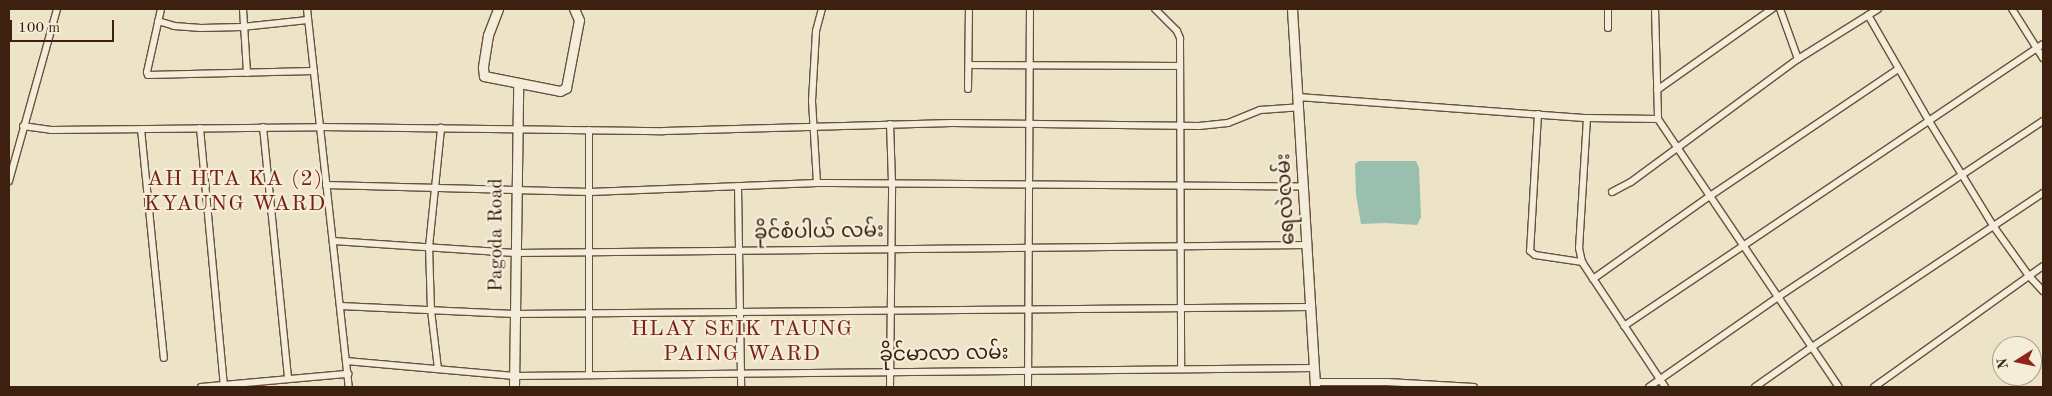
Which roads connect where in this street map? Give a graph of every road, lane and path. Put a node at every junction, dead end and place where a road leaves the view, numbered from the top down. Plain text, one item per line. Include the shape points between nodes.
1 (57, 9) edge
2 (161, 9) edge
3 (243, 9) edge
4 (307, 9) edge
5 (498, 9) edge
6 (574, 9) edge
7 (822, 9) edge
8 (970, 9) edge
9 (1030, 9) edge
10 (1155, 9) edge
11 (1292, 9) edge
12 (1608, 9) edge
13 (1655, 9) edge
14 (1772, 9) edge
15 (1780, 9) edge
16 (1878, 9) edge
17 (2012, 9) edge
18 (1868, 15) junction
19 (308, 20) junction
20 (158, 21) junction
21 (244, 27) junction
22 (1608, 28) dead end
23 (2043, 44) edge
24 (2037, 48) junction
25 (2043, 58) edge
26 (1798, 59) junction
27 (1030, 64) junction
28 (969, 65) junction
29 (1180, 66) junction
30 (1898, 69) junction
31 (314, 71) junction
32 (247, 73) junction
33 (518, 84) junction
34 (968, 90) dead end
35 (1657, 90) junction
36 (1298, 97) junction
37 (1299, 107) junction
38 (1538, 114) junction
39 (1587, 118) junction
40 (1658, 119) junction
41 (1929, 121) junction
42 (2043, 121) edge
43 (890, 124) junction
44 (1030, 124) junction
45 (813, 125) junction
46 (24, 126) junction
47 (320, 126) junction
48 (1181, 126) junction
49 (263, 127) junction
50 (200, 128) junction
51 (441, 128) junction
52 (141, 129) junction
53 (516, 129) junction
54 (588, 130) junction
55 (1678, 147) junction
56 (1962, 175) junction
57 (9, 182) edge
58 (817, 183) junction
59 (892, 183) junction
60 (1029, 184) junction
61 (326, 185) junction
62 (1181, 185) junction
63 (738, 186) junction
64 (1303, 186) junction
65 (436, 188) junction
66 (515, 190) junction
67 (590, 192) junction
68 (1612, 192) dead end
69 (2043, 194) edge
70 (1710, 196) junction
71 (1994, 227) junction
72 (333, 241) junction
73 (1307, 245) junction
74 (1181, 246) junction
75 (1744, 246) junction
76 (429, 247) junction
77 (1030, 248) junction
78 (891, 249) junction
79 (739, 250) junction
80 (515, 252) junction
81 (590, 252) junction
82 (1582, 262) junction
83 (2043, 266) edge
84 (2028, 276) junction
85 (1593, 279) junction
86 (2043, 292) edge
87 (1778, 297) junction
88 (340, 306) junction
89 (1310, 307) junction
90 (1181, 308) junction
91 (431, 310) junction
92 (1028, 310) junction
93 (890, 311) junction
94 (740, 312) junction
95 (514, 314) junction
96 (587, 314) junction
97 (1624, 326) junction
98 (1812, 347) junction
99 (164, 358) dead end
100 (346, 361) junction
101 (1314, 368) junction
102 (438, 369) junction
103 (1180, 369) junction
104 (1027, 371) junction
105 (890, 372) junction
106 (348, 374) junction
107 (740, 374) junction
108 (589, 375) junction
109 (514, 376) junction
110 (288, 379) junction
111 (1660, 380) junction
112 (224, 385) junction
113 (1314, 385) edge
114 (201, 387) edge
115 (349, 387) edge
116 (514, 387) edge
117 (741, 387) edge
118 (890, 387) edge
119 (1028, 387) edge
120 (1474, 387) edge
121 (1649, 387) edge
122 (1665, 387) edge
123 (1755, 387) edge
124 (1839, 387) edge
125 (1874, 387) edge

1 - 46 street
2 - 20 street
3 - 21 street
4 - 19 street
5 - 33 main road via 488,35 483,74 487,78
6 - 33 main road via 580,20 565,89 560,91
7 - 45 street via 816,40
8 - 28 street
9 - 27 street
10 - 29 street via 1179,34
11 - 36 main road, ရေလဲလမ်း
12 - 22 street
13 - 35 street
14 - 35 street
15 - 26 street
16 - 18 street
17 - 24 street
18 - 26 street
18 - 30 street
19 - 21 street
19 - 31 street
20 - 21 street via 201,28
20 - 32 street via 148,75
21 - 32 street
23 - 24 street
24 - 25 street
24 - 41 street
26 - 55 street
27 - 28 street
27 - 29 street
27 - 44 street
28 - 34 street
29 - 48 street
30 - 41 street
30 - 70 street
31 - 32 street
31 - 47 street
33 - 53 main road, Pagoda Road
35 - 40 street
36 - 37 main road, ရေလဲလမ်း
36 - 38 street
37 - 48 street via 1260,110 1228,123
37 - 64 main road, ရေလဲလမ်း
38 - 39 street
38 - 82 street via 1530,251 1535,255
39 - 40 street
39 - 82 street via 1579,248
40 - 55 street
41 - 56 street
41 - 75 street
42 - 56 street
43 - 44 street
43 - 45 street
43 - 59 street
44 - 48 street
44 - 60 street
45 - 54 street via 664,131
45 - 58 street
46 - 52 street via 51,130
46 - 57 street
47 - 49 street
47 - 51 street
47 - 61 street
48 - 62 street
49 - 50 street
49 - 110 street
50 - 52 street
50 - 112 street
51 - 53 street
51 - 65 street
52 - 99 street
53 - 54 street
53 - 66 main road, Pagoda Road
54 - 67 street
55 - 68 street
55 - 70 street
56 - 71 street
56 - 87 street
58 - 59 street
58 - 63 street
59 - 60 street
59 - 78 street
60 - 62 street
60 - 77 street
61 - 65 street
61 - 72 street
62 - 64 street
62 - 74 street
63 - 67 street
63 - 79 street
64 - 73 main road, ရေလဲလမ်း
65 - 66 street
65 - 76 street
66 - 67 street
66 - 80 main road, Pagoda Road
67 - 81 street
69 - 71 street
70 - 75 street
70 - 85 street
71 - 84 street
71 - 98 street
72 - 76 street, ခိုင်စံပါယ် လမ်း
72 - 88 street
73 - 74 street, ခိုင်စံပါယ် လမ်း
73 - 89 main road, ရေလဲလမ်း
74 - 77 street, ခိုင်စံပါယ် လမ်း
74 - 90 street
75 - 87 street
75 - 97 street
76 - 80 street, ခိုင်စံပါယ် လမ်း
76 - 91 street
77 - 78 street, ခိုင်စံပါယ် လမ်း
77 - 92 street
78 - 79 street, ခိုင်စံပါယ် လမ်း
78 - 93 street
79 - 81 street, ခိုင်စံပါယ် လမ်း
79 - 94 street
80 - 81 street, ခိုင်စံပါယ် လမ်း
80 - 95 main road, Pagoda Road
81 - 96 street
82 - 85 street
83 - 84 street
84 - 86 street
84 - 125 street
85 - 97 street
87 - 98 street
87 - 111 street
88 - 91 street
88 - 100 street
89 - 90 street
89 - 101 main road, ရေလဲလမ်း
90 - 92 street
90 - 103 street
91 - 95 street
91 - 102 street
92 - 93 street
92 - 104 street
93 - 94 street
93 - 105 street
94 - 96 street
94 - 107 street
95 - 96 street
95 - 109 main road, Pagoda Road
96 - 108 street
97 - 111 street
98 - 123 street
98 - 124 street
100 - 102 street, ခိုင်မာလာ လမ်း
100 - 106 street
101 - 103 street, ခိုင်မာလာ လမ်း
101 - 113 main road, ရေလဲလမ်း
102 - 109 street, ခိုင်မာလာ လမ်း
103 - 104 street, ခိုင်မာလာ လမ်း
104 - 105 street, ခိုင်မာလာ လမ်း
104 - 119 street
105 - 107 street, ခိုင်မာလာ လမ်း
105 - 118 street
106 - 110 street
106 - 115 street
107 - 108 street, ခိုင်မာလာ လမ်း
107 - 117 street
108 - 109 street, ခိုင်မာလာ လမ်း
109 - 116 main road, Pagoda Road
110 - 112 street
111 - 121 street
111 - 122 street
112 - 114 street
113 - 120 street via 1387,382

